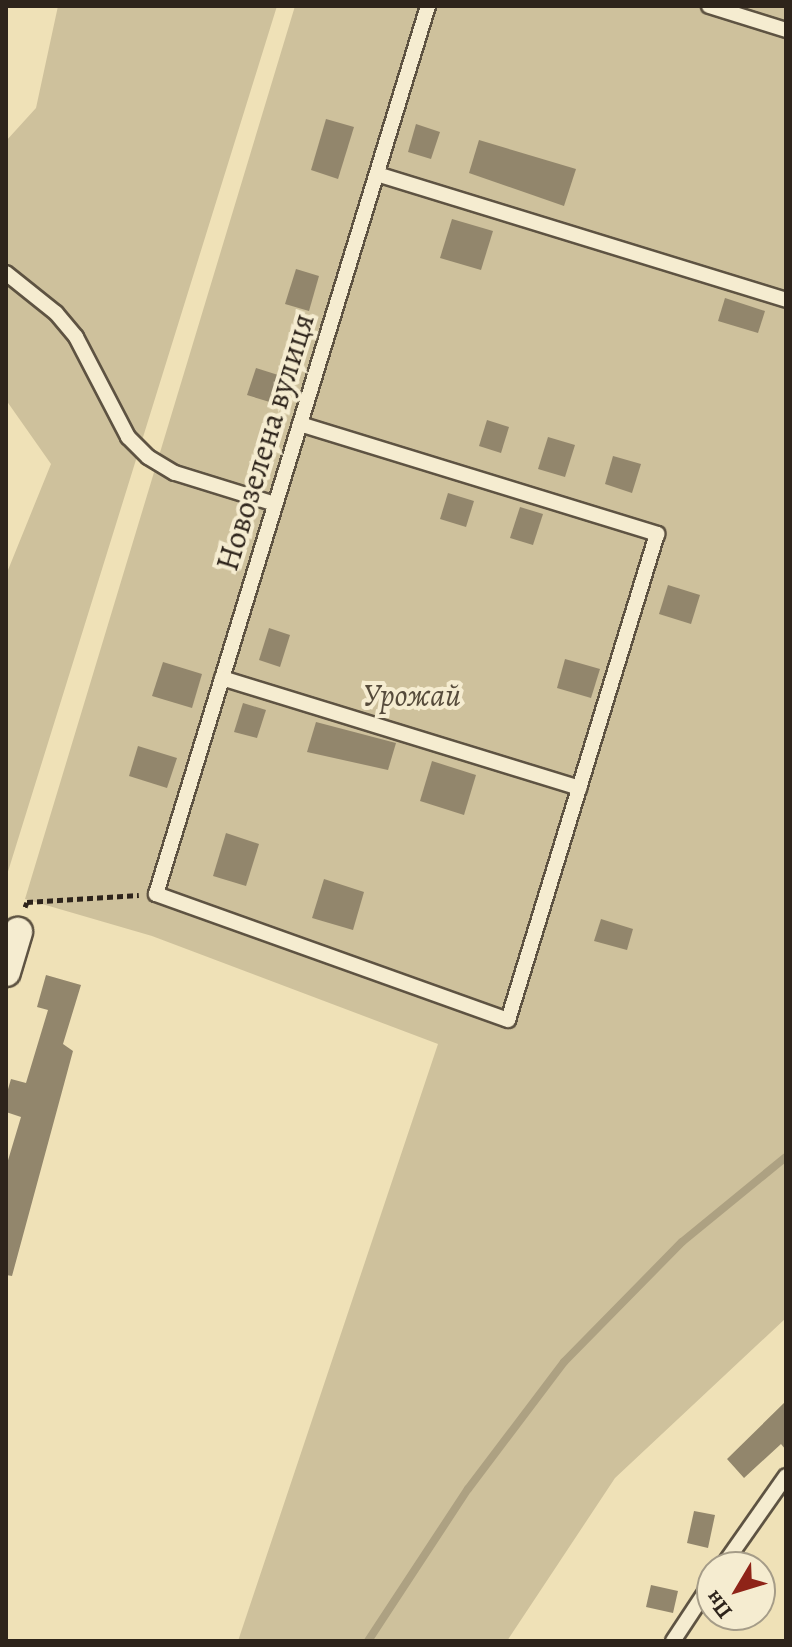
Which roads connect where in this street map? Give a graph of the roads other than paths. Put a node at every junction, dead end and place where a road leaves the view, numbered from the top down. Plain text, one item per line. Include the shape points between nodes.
1 (428, 6) edge
2 (709, 6) edge
3 (786, 30) edge
4 (377, 174) junction
5 (6, 273) edge
6 (786, 300) edge
7 (300, 424) junction
8 (275, 504) junction
9 (222, 678) junction
10 (579, 788) junction
11 (18, 932) dead end
12 (6, 972) edge
13 (782, 1484) edge
14 (734, 1551) edge
15 (696, 1606) edge
16 (673, 1641) edge

1 - 4 lane, Новозелена вулиця
2 - 3 lane
4 - 6 lane
4 - 7 lane, Новозелена вулиця
5 - 8 lane via 56,313 76,337 128,437 148,457 175,473
7 - 8 lane, Новозелена вулиця
7 - 10 lane via 657,534
8 - 9 lane, Новозелена вулиця
9 - 10 lane
9 - 10 lane, Новозелена вулиця via 156,894 508,1020
11 - 12 street
13 - 14 lane
15 - 16 lane

